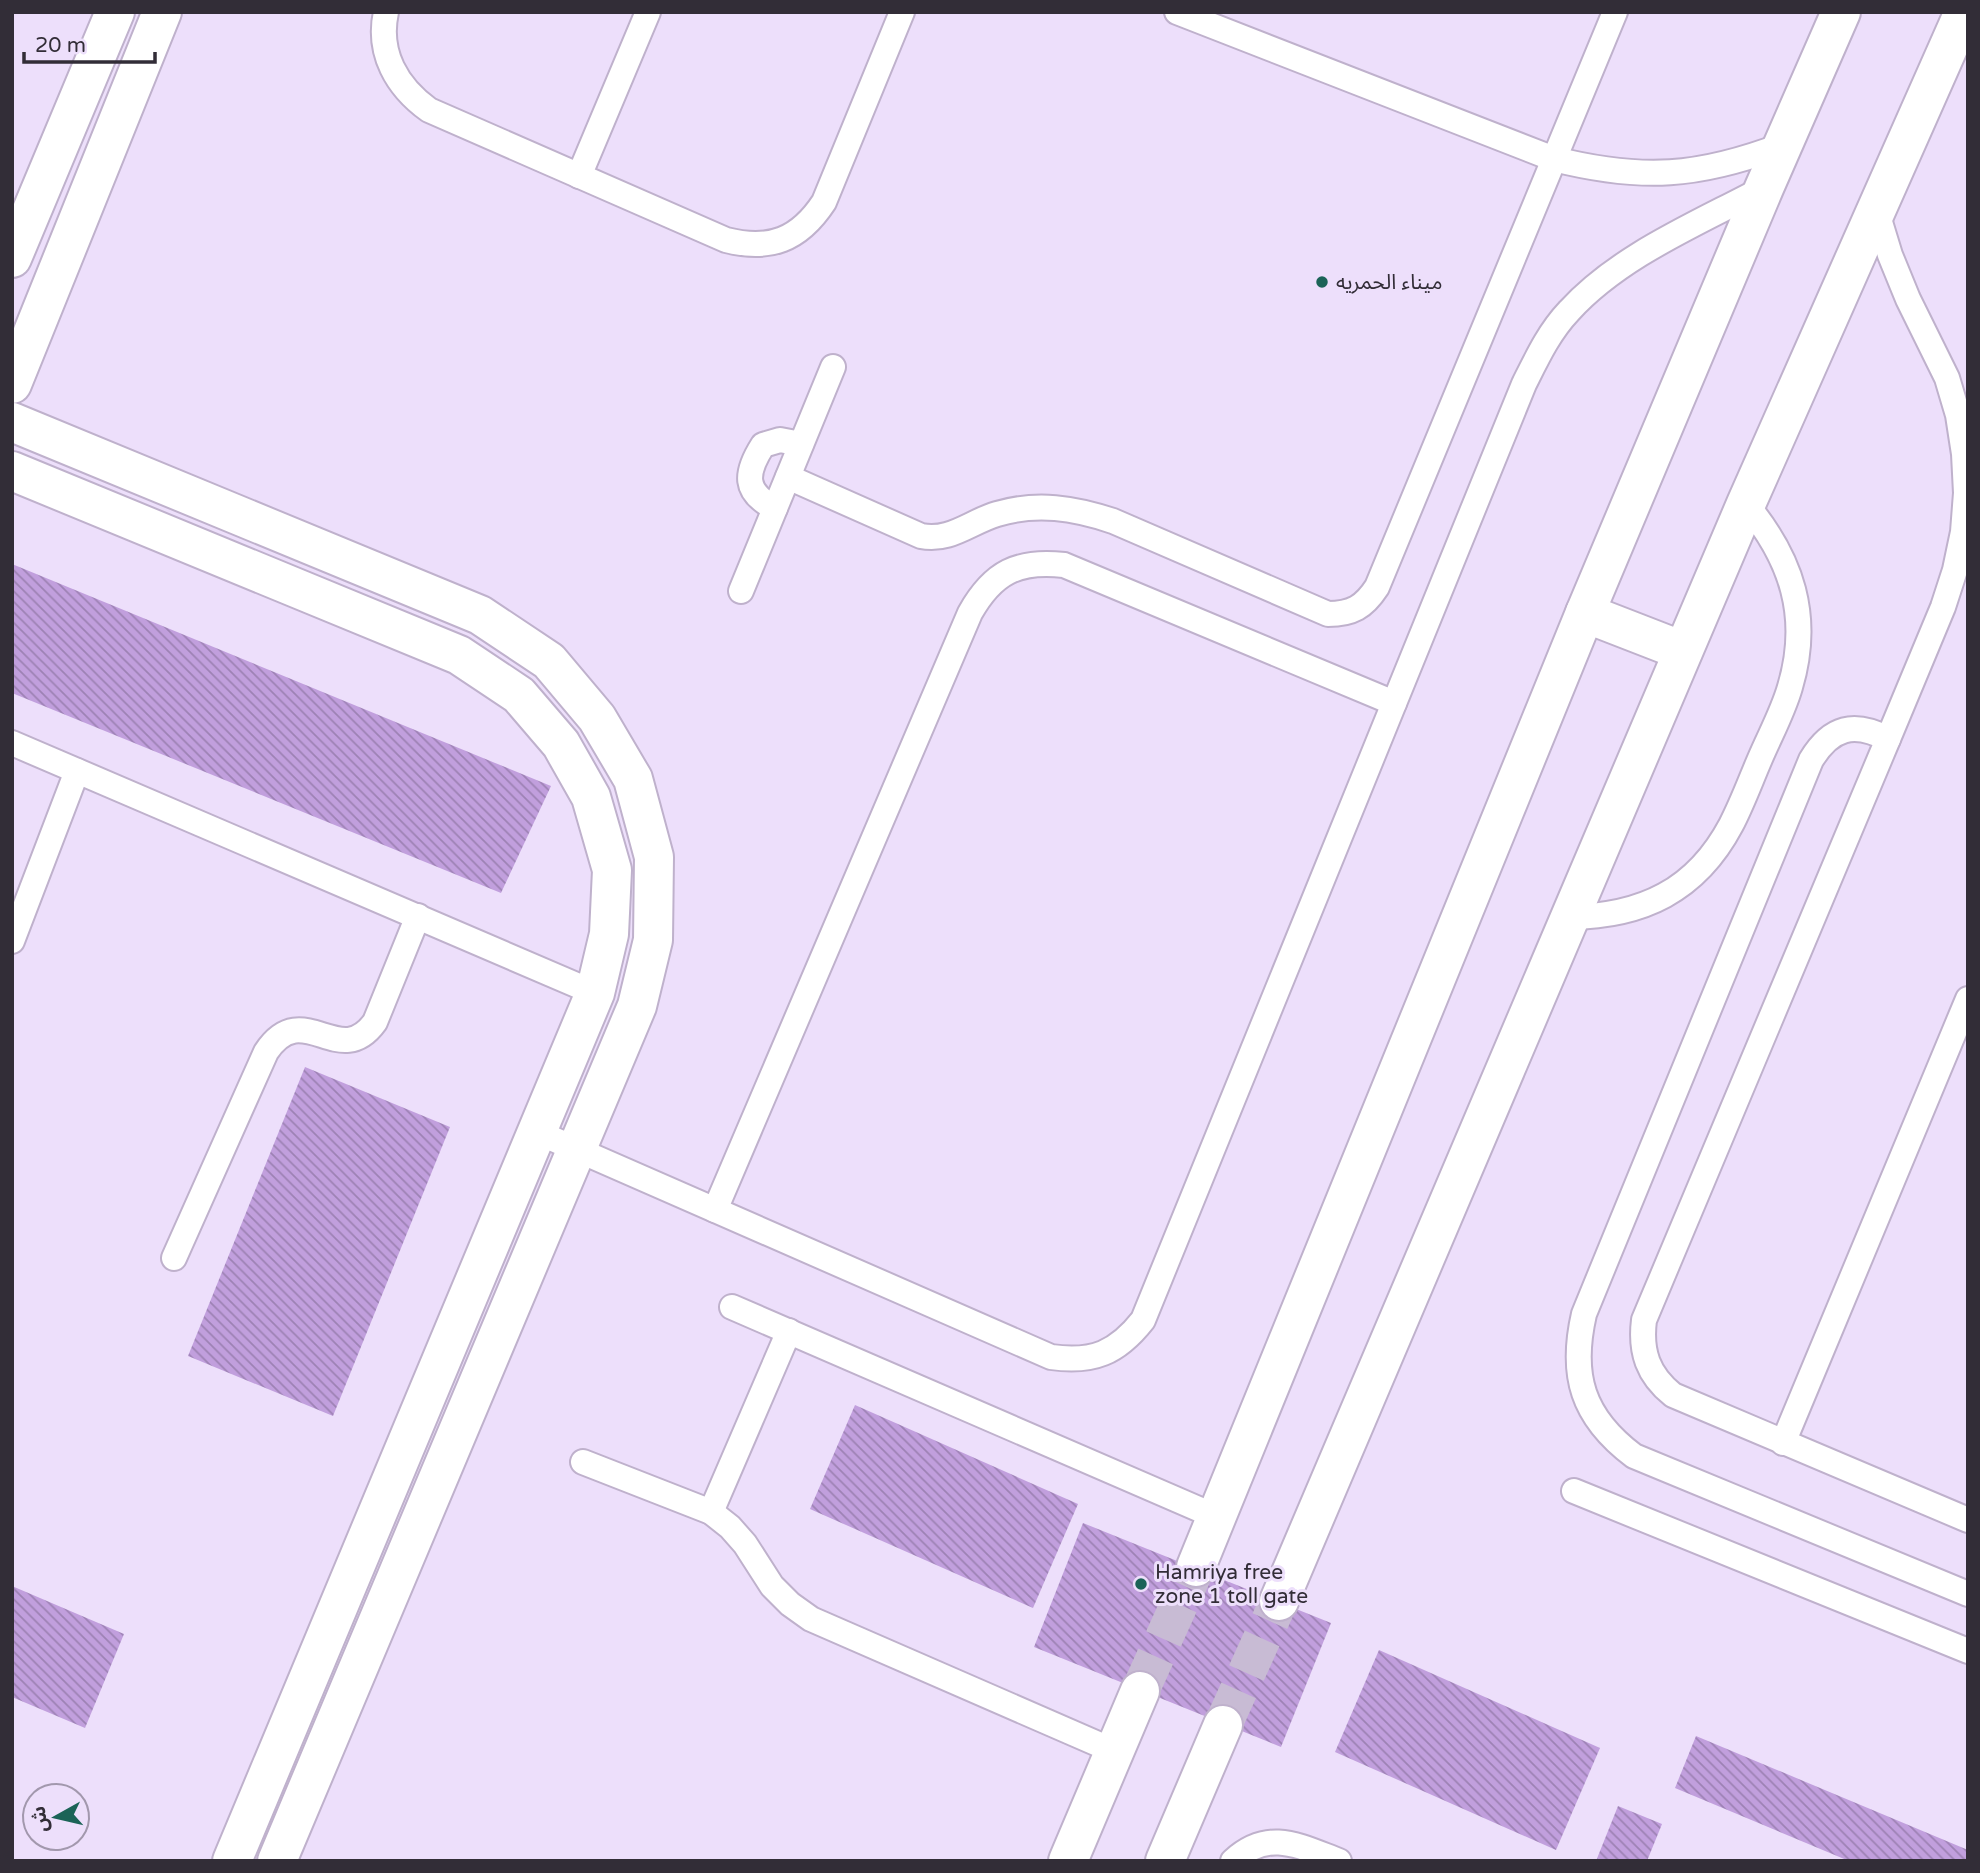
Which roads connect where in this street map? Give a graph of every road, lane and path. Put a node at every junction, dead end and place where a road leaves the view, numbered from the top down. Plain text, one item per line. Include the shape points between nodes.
1 (115, 12) edge
2 (162, 12) edge
3 (386, 12) edge
4 (648, 12) edge
5 (902, 12) edge
6 (1177, 12) edge
7 (1615, 12) edge
8 (1841, 12) edge
9 (1964, 12) edge
10 (1783, 145) junction
11 (1554, 159) junction
12 (579, 176) junction
13 (1764, 187) junction
14 (1876, 209) junction
15 (12, 258) edge
16 (833, 367) dead end
17 (13, 378) edge
18 (12, 422) edge
19 (801, 444) junction
20 (12, 471) edge
21 (788, 477) junction
22 (1746, 504) junction
23 (775, 508) junction
24 (741, 591) dead end
25 (1585, 613) junction
26 (1683, 651) junction
27 (1394, 703) junction
28 (1888, 739) junction
29 (12, 743) edge
30 (78, 771) junction
31 (418, 916) junction
32 (1570, 917) junction
33 (12, 941) edge
34 (595, 993) junction
35 (1968, 999) edge
36 (537, 1132) junction
37 (579, 1150) junction
38 (715, 1210) junction
39 (174, 1258) dead end
40 (732, 1307) dead end
41 (789, 1331) junction
42 (1783, 1443) junction
43 (583, 1462) dead end
44 (1574, 1491) dead end
45 (711, 1512) junction
46 (1217, 1517) junction
47 (1968, 1521) edge
48 (1196, 1567) tunnel mouth
49 (1968, 1594) edge
50 (1279, 1601) tunnel mouth
51 (1968, 1651) edge
52 (1140, 1691) tunnel mouth
53 (1223, 1725) tunnel mouth
54 (1115, 1751) junction
55 (232, 1861) edge
56 (277, 1861) edge
57 (1068, 1861) edge
58 (1165, 1861) edge
59 (1233, 1861) edge
60 (1339, 1861) edge

1 - 15 street
2 - 17 street
3 - 12 lane via 384,41 389,62 412,97 429,110
4 - 12 lane
5 - 12 lane via 824,202 813,219 789,237 762,245 726,240
6 - 11 lane
7 - 11 lane
8 - 10 street
9 - 14 street
10 - 11 lane via 1746,159 1668,173 1596,169
10 - 13 street
11 - 21 lane via 1377,587 1356,610 1328,614 1081,511 1024,508 932,538
13 - 25 street
13 - 27 lane via 1626,263 1568,312 1543,346
14 - 22 street
14 - 28 lane via 1908,299 1947,378 1958,415 1966,493 1955,570
16 - 19 lane
18 - 37 street via 480,615 549,661 597,718 632,779 654,857 653,940 637,1006
19 - 21 lane
19 - 23 lane via 780,440 763,445 751,471 756,497
20 - 34 street via 459,655 519,695 561,744 591,797 612,870 609,934
21 - 23 lane
22 - 26 street
22 - 32 lane via 1768,530 1794,590 1799,624 1790,689 1731,824 1691,877 1665,896 1634,909
23 - 24 lane
25 - 26 street
25 - 46 street
26 - 32 street
27 - 38 lane via 1064,565 1019,567 999,577 982,592 970,613
27 - 38 lane via 1143,1320 1122,1343 1089,1358 1051,1357
28 - 42 lane via 1643,1329 1644,1357 1667,1390
28 - 49 lane via 1874,731 1844,730 1830,736 1811,760 1584,1314 1577,1362 1581,1386 1601,1426 1634,1456
29 - 30 lane
30 - 31 lane
30 - 33 lane
31 - 34 lane
31 - 39 lane via 368,1033 345,1042 298,1030 285,1033 266,1052
32 - 50 street
34 - 36 street
35 - 42 lane
36 - 37 lane
36 - 55 street
37 - 38 lane
37 - 56 street
40 - 41 lane
41 - 45 lane
41 - 46 lane
42 - 47 lane
43 - 45 lane
44 - 51 lane
45 - 54 lane via 738,1535 772,1586 811,1619
46 - 48 street
52 - 54 street
53 - 58 street
54 - 57 street
59 - 60 lane via 1246,1849 1276,1841

